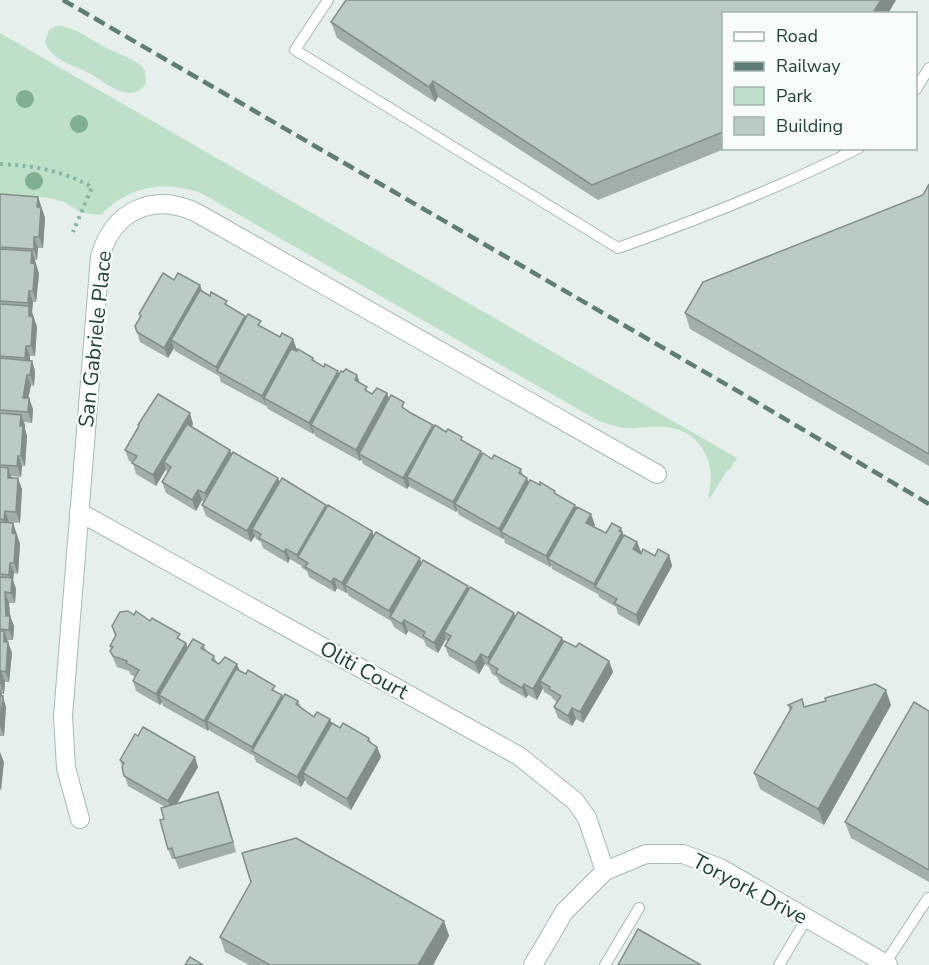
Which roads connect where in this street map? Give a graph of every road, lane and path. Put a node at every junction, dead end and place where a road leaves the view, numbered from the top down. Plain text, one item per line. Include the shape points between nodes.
1 (328, 0) edge
2 (929, 68) edge
3 (917, 86) edge
4 (855, 150) edge
5 (0, 164) edge
6 (73, 232) dead end
7 (657, 474) dead end
8 (79, 512) junction
9 (80, 819) dead end
10 (605, 871) junction
11 (928, 898) edge
12 (639, 908) dead end
13 (807, 918) junction
14 (886, 964) edge
15 (533, 965) edge
16 (605, 965) edge
17 (779, 965) edge

1 - 4 lane via 295,50 618,248 804,176
2 - 3 lane
5 - 6 path via 54,170 92,187
7 - 8 street, San Gabriele Place via 197,213 159,204 137,209 117,222 100,257
8 - 9 street, San Gabriele Place via 63,734 66,768
8 - 10 street, Oliti Court via 519,756 575,801 587,818
10 - 13 street, Toryork Drive via 646,854 683,854 720,868
10 - 15 street via 564,912
11 - 14 lane
12 - 16 lane
13 - 14 street, Toryork Drive
13 - 17 lane

